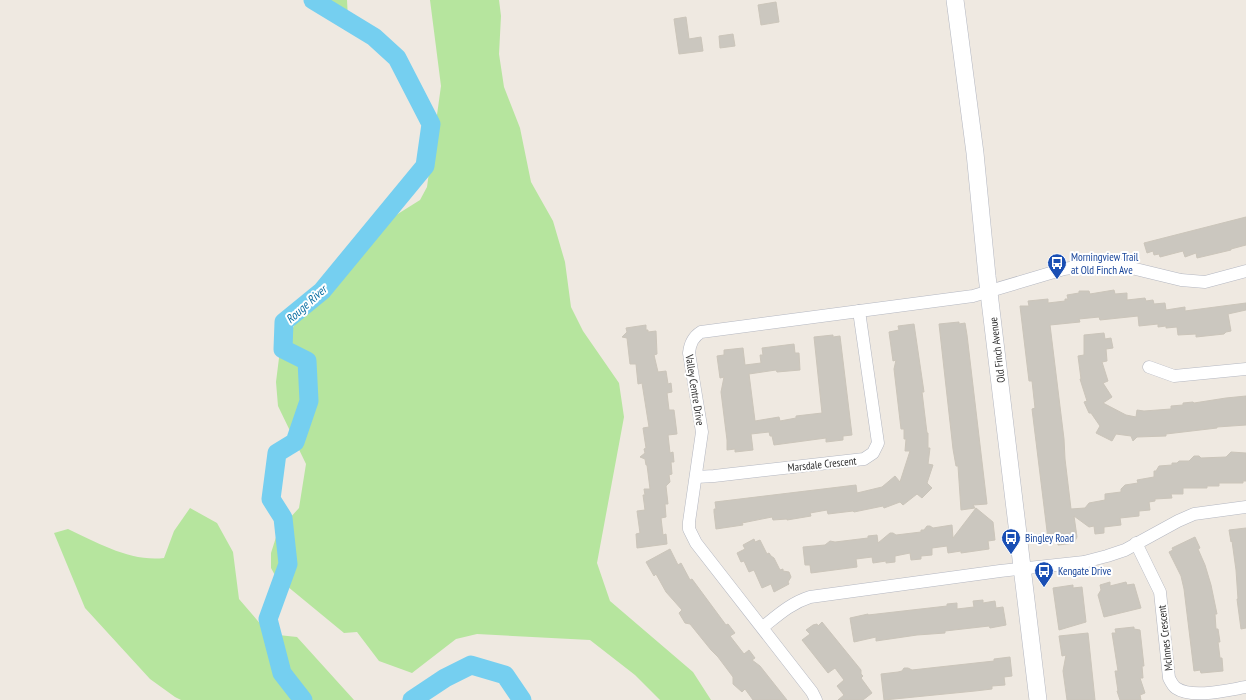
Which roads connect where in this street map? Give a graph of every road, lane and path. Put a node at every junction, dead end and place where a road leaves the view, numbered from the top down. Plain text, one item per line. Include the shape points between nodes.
1 (955, 0) edge
2 (1246, 271) edge
3 (989, 290) junction
4 (859, 311) junction
5 (1149, 367) dead end
6 (1246, 369) edge
7 (696, 477) junction
8 (1246, 507) edge
9 (1136, 543) junction
10 (1023, 569) junction
11 (762, 627) junction
12 (1246, 687) edge
13 (816, 700) edge
14 (1038, 700) edge

1 - 3 street, Old Finch Avenue
2 - 3 street, Valley Centre Drive via 1205,282 1181,280 1119,265 1090,264
3 - 4 street, Valley Centre Drive via 968,296
3 - 10 street, Old Finch Avenue
4 - 7 street, Valley Centre Drive via 697,334 688,353 702,432
4 - 7 street, Marsdale Crescent via 878,442 873,453 864,459
5 - 6 street via 1174,376
7 - 11 street, Valley Centre Drive via 689,522 692,537
8 - 9 street via 1194,514
9 - 10 street via 1125,550 1084,562
9 - 12 street, McInnes Crescent via 1160,592 1169,678 1175,688 1194,693
10 - 11 street via 810,597 798,601
10 - 14 street, Old Finch Avenue
11 - 13 street, Valley Centre Drive

